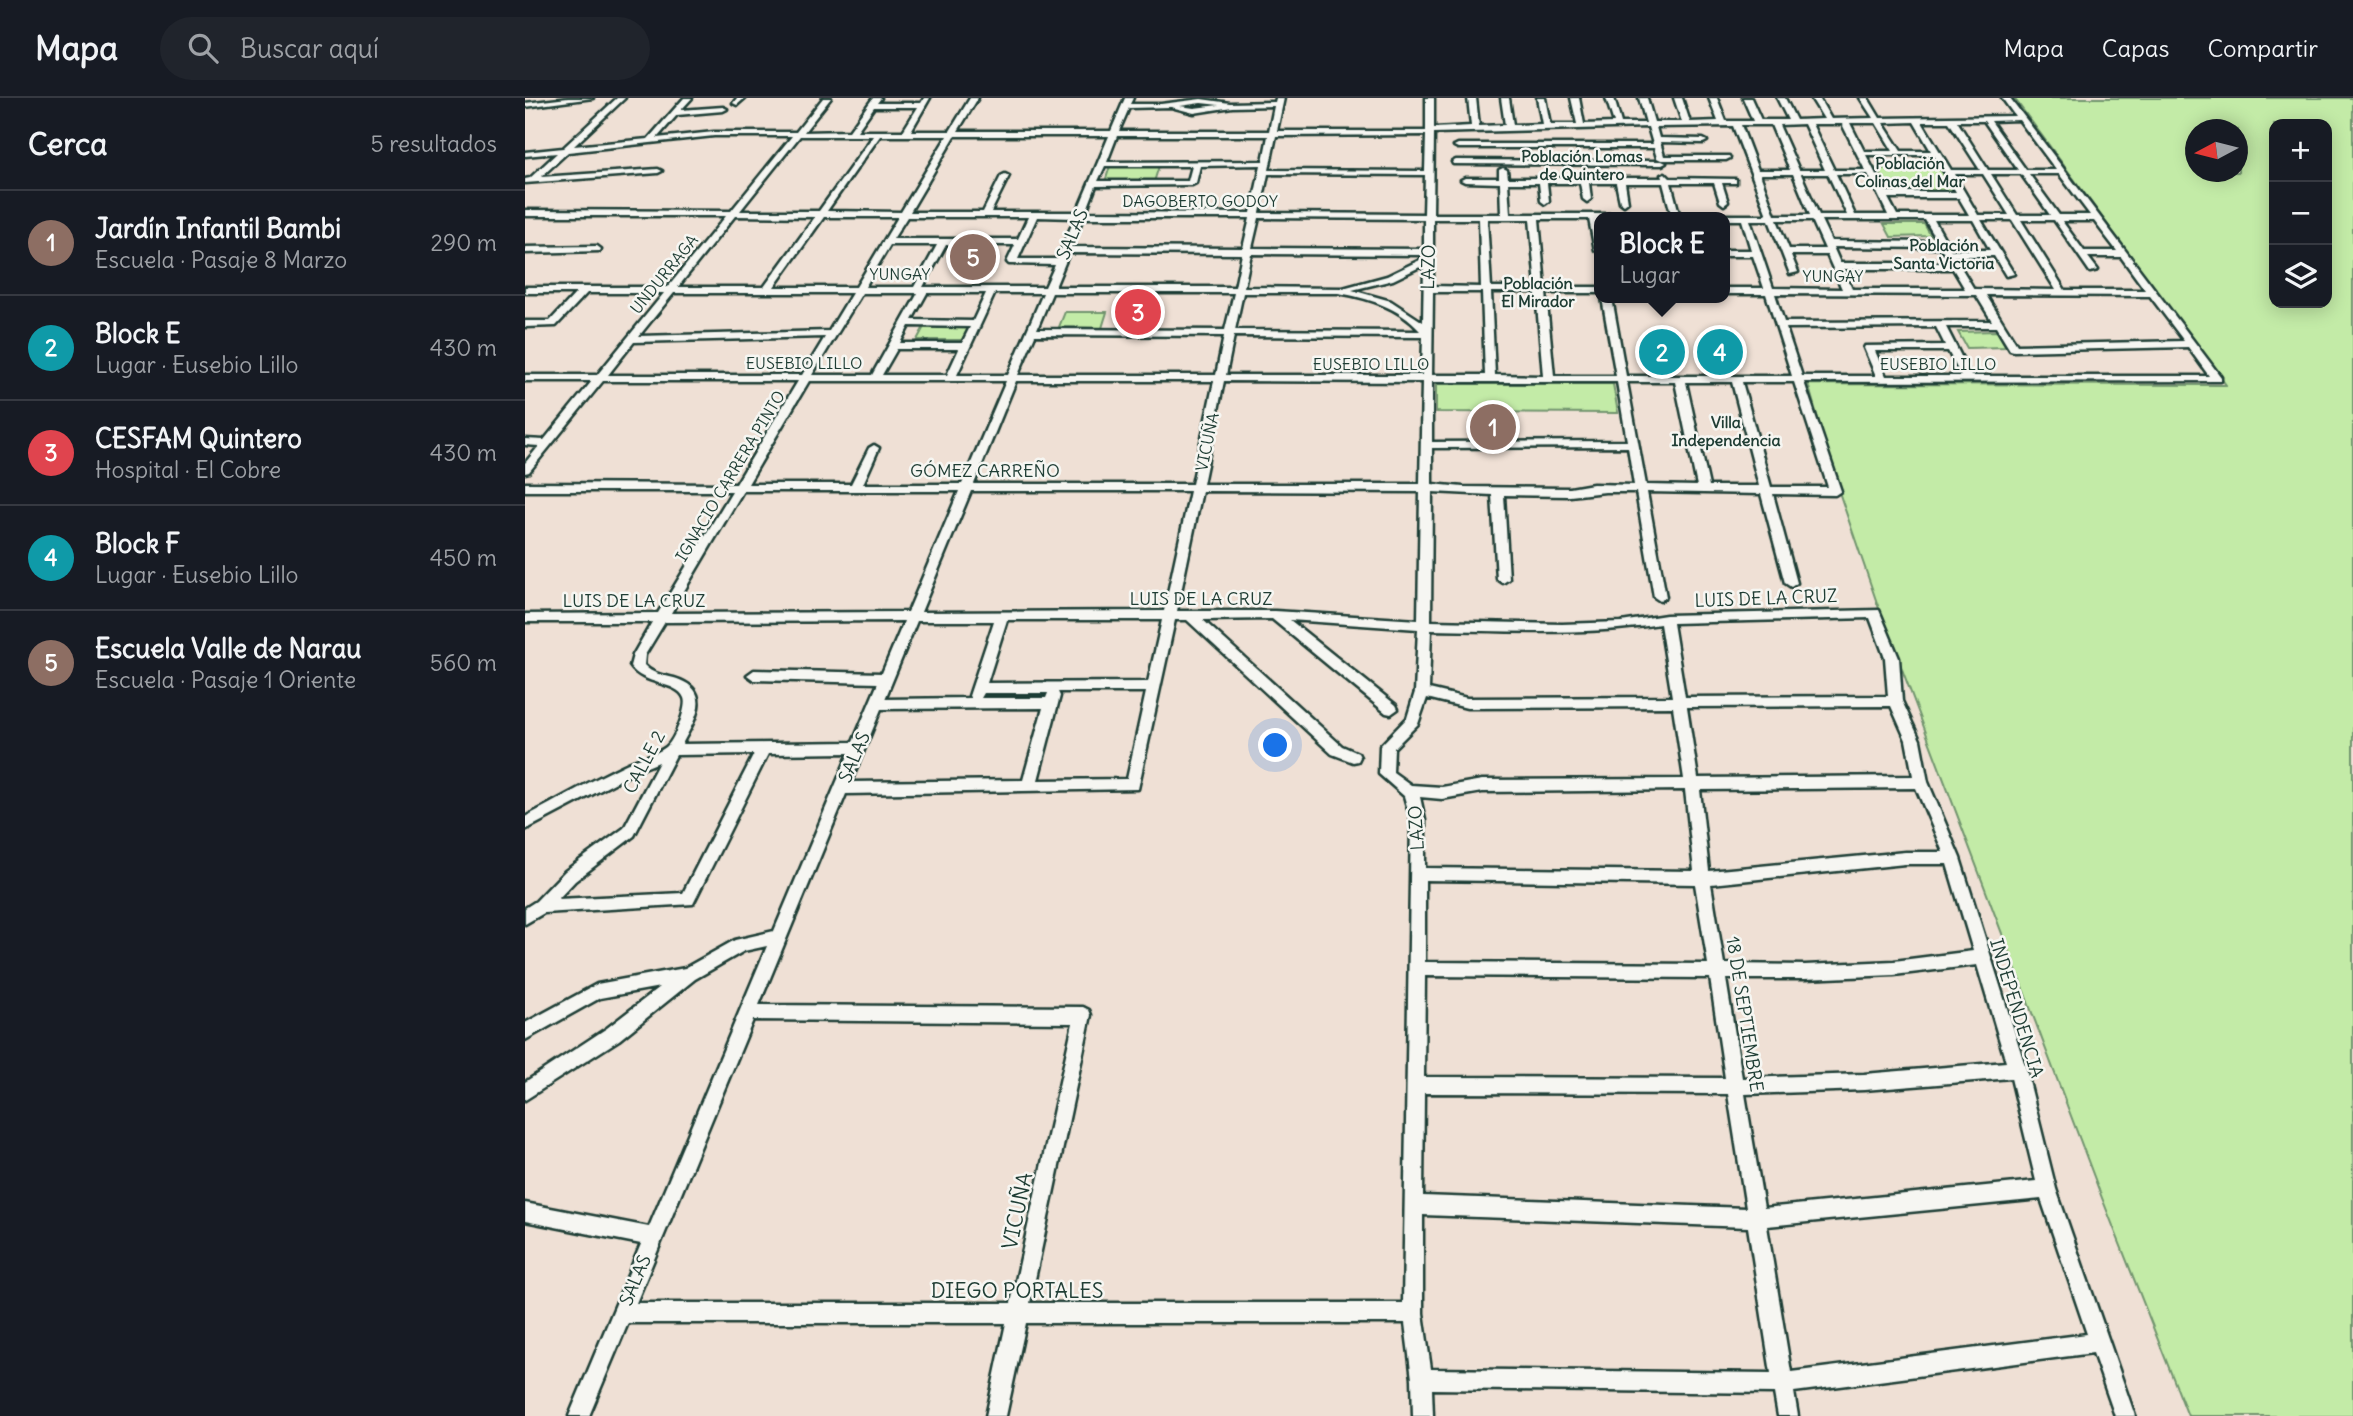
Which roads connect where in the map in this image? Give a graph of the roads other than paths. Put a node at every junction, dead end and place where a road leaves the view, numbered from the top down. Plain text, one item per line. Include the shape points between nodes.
1 (589, 98) edge
2 (621, 98) edge
3 (688, 98) edge
4 (827, 98) edge
5 (974, 98) edge
6 (1430, 98) edge
7 (1472, 98) edge
8 (1505, 98) edge
9 (1541, 98) edge
10 (1575, 98) edge
11 (1610, 98) edge
12 (1643, 98) edge
13 (1678, 98) edge
14 (1713, 98) edge
15 (1747, 98) edge
16 (1781, 98) edge
17 (1815, 98) edge
18 (1864, 98) edge
19 (2005, 98) edge
20 (875, 101) edge
21 (926, 101) edge
22 (1279, 101) edge
23 (1127, 102) edge
24 (525, 105) edge
25 (723, 109) dead end
26 (675, 113) junction
27 (2022, 118) junction
28 (1986, 119) junction
29 (1917, 120) junction
30 (1952, 120) junction
31 (1845, 121) junction
32 (1880, 121) junction
33 (1774, 122) junction
34 (1793, 122) junction
35 (1807, 122) junction
36 (1829, 122) junction
37 (1736, 123) junction
38 (1758, 123) junction
39 (1687, 124) junction
40 (1723, 124) junction
41 (1618, 125) junction
42 (1652, 125) junction
43 (1546, 126) junction
44 (1581, 126) junction
45 (1505, 127) junction
46 (1475, 128) junction
47 (1430, 132) junction
48 (1272, 133) junction
49 (797, 134) junction
50 (851, 134) junction
51 (878, 134) junction
52 (905, 134) junction
53 (952, 134) junction
54 (1114, 134) junction
55 (651, 140) junction
56 (1703, 141) dead end
57 (1657, 144) junction
58 (1458, 146) dead end
59 (1502, 146) junction
60 (566, 150) junction
61 (1861, 153) junction
62 (1898, 153) junction
63 (1936, 153) junction
64 (525, 154) edge
65 (1725, 158) dead end
66 (1661, 160) junction
67 (1456, 162) dead end
68 (1197, 163) junction
69 (1503, 163) junction
70 (1102, 164) junction
71 (1265, 168) junction
72 (658, 172) dead end
73 (1755, 172) junction
74 (1795, 172) junction
75 (1831, 172) junction
76 (1871, 172) junction
77 (1948, 172) junction
78 (1985, 172) junction
79 (2023, 172) junction
80 (2060, 172) junction
81 (1429, 173) junction
82 (1005, 176) dead end
83 (1465, 180) dead end
84 (1504, 180) junction
85 (1543, 180) junction
86 (1584, 180) junction
87 (1620, 180) junction
88 (529, 181) edge
89 (1667, 181) junction
90 (1717, 181) junction
91 (1733, 181) dead end
92 (1093, 184) junction
93 (525, 188) edge
94 (1882, 195) junction
95 (1920, 195) junction
96 (1962, 195) junction
97 (1587, 200) dead end
98 (1545, 201) dead end
99 (1624, 202) dead end
100 (1724, 202) dead end
101 (734, 212) junction
102 (1676, 212) edge
103 (525, 213) edge
104 (822, 213) junction
105 (905, 213) junction
106 (986, 214) junction
107 (1034, 214) junction
108 (1080, 215) junction
109 (1255, 216) junction
110 (1429, 217) junction
111 (1483, 217) junction
112 (1506, 217) junction
113 (1534, 217) junction
114 (1593, 217) joint
115 (1730, 217) edge
116 (1745, 217) junction
117 (1772, 217) junction
118 (1816, 218) junction
119 (1852, 218) junction
120 (1894, 218) junction
121 (1931, 218) junction
122 (1975, 218) junction
123 (2015, 218) junction
124 (2057, 218) junction
125 (2094, 218) junction
126 (1594, 222) edge
127 (888, 242) junction
128 (943, 242) junction
129 (1021, 242) junction
130 (1829, 248) junction
131 (597, 249) dead end
132 (1946, 249) junction
133 (525, 250) edge
134 (1066, 250) junction
135 (1247, 251) junction
136 (1785, 252) junction
137 (1730, 253) edge
138 (1756, 253) junction
139 (1997, 253) junction
140 (2082, 254) junction
141 (2121, 254) junction
142 (1428, 256) junction
143 (1061, 262) junction
144 (1837, 266) junction
145 (1956, 266) junction
146 (2092, 270) dead end
147 (1793, 272) dead end
148 (2009, 274) dead end
149 (1428, 289) junction
150 (525, 290) edge
151 (584, 290) junction
152 (671, 290) junction
153 (767, 290) junction
154 (859, 290) junction
155 (921, 290) junction
156 (992, 290) junction
157 (1049, 290) junction
158 (1239, 290) junction
159 (1338, 290) junction
160 (1486, 290) junction
161 (1541, 290) junction
162 (1594, 290) edge
163 (1730, 291) edge
164 (1769, 291) junction
165 (1848, 291) junction
166 (1975, 292) junction
167 (2061, 292) junction
168 (2150, 293) junction
169 (1608, 303) edge
170 (906, 323) junction
171 (525, 324) edge
172 (976, 324) junction
173 (1999, 324) junction
174 (1780, 325) junction
175 (1940, 325) junction
176 (1031, 332) junction
177 (833, 334) junction
178 (1230, 334) junction
179 (1427, 334) junction
180 (631, 339) junction
181 (2189, 344) junction
182 (893, 346) junction
183 (965, 346) junction
184 (1952, 348) junction
185 (525, 378) edge
186 (599, 379) junction
187 (806, 379) junction
188 (876, 379) junction
189 (950, 379) junction
190 (1012, 379) junction
191 (1220, 379) junction
192 (1736, 379) junction
193 (1798, 379) junction
194 (1882, 379) junction
195 (1968, 379) junction
196 (1427, 380) junction
197 (1490, 380) junction
198 (1549, 380) junction
199 (1622, 380) junction
200 (1680, 380) junction
201 (525, 442) edge
202 (547, 443) junction
203 (1426, 444) junction
204 (1633, 444) junction
205 (874, 448) dead end
206 (525, 470) edge
207 (525, 487) edge
208 (741, 487) junction
209 (855, 488) junction
210 (966, 488) junction
211 (1197, 488) junction
212 (1426, 488) junction
213 (1446, 488) junction
214 (1602, 489) junction
215 (1641, 489) junction
216 (1704, 490) junction
217 (1767, 490) junction
218 (1498, 492) junction
219 (1503, 579) dead end
220 (1791, 583) dead end
221 (1660, 597) dead end
222 (1875, 614) joint
223 (1191, 615) junction
224 (1275, 615) junction
225 (912, 616) junction
226 (1002, 616) junction
227 (1170, 616) junction
228 (663, 617) junction
229 (525, 618) edge
230 (1666, 619) junction
231 (1426, 625) junction
232 (754, 675) dead end
233 (887, 678) junction
234 (1154, 687) junction
235 (979, 688) junction
236 (1055, 688) junction
237 (1422, 692) junction
238 (1895, 701) junction
239 (1051, 703) junction
240 (1679, 703) junction
241 (876, 704) junction
242 (974, 704) junction
243 (1391, 709) dead end
244 (858, 747) junction
245 (764, 748) junction
246 (673, 750) junction
247 (1353, 757) dead end
248 (1921, 782) junction
249 (1692, 784) junction
250 (1029, 786) junction
251 (841, 788) junction
252 (1411, 791) junction
253 (525, 824) edge
254 (1953, 858) junction
255 (1418, 874) junction
256 (1702, 878) junction
257 (541, 906) junction
258 (525, 916) edge
259 (780, 936) junction
260 (1983, 957) junction
261 (1417, 969) junction
262 (1718, 970) junction
263 (689, 974) junction
264 (747, 1012) junction
265 (525, 1032) edge
266 (2017, 1069) junction
267 (1415, 1085) junction
268 (1737, 1086) junction
269 (525, 1092) edge
270 (2047, 1189) junction
271 (1414, 1205) junction
272 (525, 1212) edge
273 (1758, 1218) junction
274 (653, 1237) junction
275 (622, 1313) junction
276 (1019, 1313) junction
277 (1413, 1313) junction
278 (2101, 1342) junction
279 (1422, 1379) junction
280 (1782, 1383) junction
281 (579, 1416) edge
282 (996, 1416) edge
283 (1423, 1416) edge
284 (1788, 1416) edge
285 (2125, 1416) edge

1 - 24 street
2 - 60 street
3 - 26 street
4 - 49 street, UNDURRAGA
5 - 53 street, IGNACIO CARRERA PINTO
6 - 47 street, LAZO
7 - 46 street
8 - 45 street
9 - 43 street
10 - 44 street
11 - 41 street
12 - 42 street
13 - 39 street
14 - 40 street
15 - 38 street
16 - 34 street
17 - 36 street
18 - 32 street
19 - 27 street
20 - 21 street
20 - 50 street
21 - 52 street
22 - 23 street via 1215,110
22 - 48 street, VICUÑA
23 - 54 street, SALAS
25 - 26 street
26 - 55 street
27 - 28 street
27 - 80 street
28 - 30 street
28 - 79 street
29 - 30 street
29 - 32 street
29 - 63 street
30 - 78 street
31 - 32 street
31 - 36 street
31 - 61 street
32 - 62 street
33 - 34 street
33 - 38 street
33 - 74 street
34 - 35 street
35 - 36 street
35 - 75 street
37 - 38 street
37 - 40 street
37 - 73 street
39 - 40 street
39 - 42 street
41 - 42 street
41 - 44 street
42 - 57 street
43 - 44 street
43 - 45 street
45 - 46 street
45 - 59 street
46 - 47 street
47 - 48 street
47 - 81 street, LAZO
48 - 54 street
48 - 71 street, VICUÑA
49 - 50 street
49 - 55 street
49 - 101 street, UNDURRAGA
50 - 51 street
51 - 52 street
51 - 104 street
52 - 53 street
53 - 54 street
53 - 105 street, IGNACIO CARRERA PINTO
54 - 70 street, SALAS
55 - 60 street
56 - 57 street
57 - 59 street
57 - 66 street
58 - 59 street
59 - 69 street
60 - 64 street
60 - 88 street
61 - 62 street
61 - 76 street
62 - 63 street
63 - 77 street
65 - 66 street
66 - 69 street
66 - 89 street
67 - 69 street
68 - 70 street
68 - 71 street
68 - 92 street via 1192,183
69 - 84 street
70 - 92 street, SALAS
71 - 81 street
71 - 109 street, VICUÑA
72 - 88 street
73 - 74 street
73 - 117 street
74 - 75 street
74 - 118 street
75 - 76 street
75 - 119 street
76 - 94 street
77 - 78 street
77 - 96 street
78 - 79 street
78 - 123 street
79 - 80 street
79 - 124 street
80 - 125 street
81 - 110 street, LAZO
82 - 106 street
83 - 84 street
84 - 85 street
84 - 112 street
85 - 86 street
85 - 98 street
86 - 87 street
86 - 97 street
87 - 89 street
87 - 99 street
88 - 93 street
89 - 90 street
89 - 102 street
90 - 91 street
90 - 100 street
92 - 108 street, SALAS
94 - 95 street
94 - 120 street
95 - 96 street
95 - 121 street
96 - 122 street
101 - 103 street, DAGOBERTO GODOY
101 - 104 street, DAGOBERTO GODOY
101 - 152 street, UNDURRAGA
104 - 105 street, DAGOBERTO GODOY
104 - 153 street
105 - 106 street, DAGOBERTO GODOY
105 - 127 street, IGNACIO CARRERA PINTO
106 - 107 street, DAGOBERTO GODOY
107 - 108 street, DAGOBERTO GODOY
107 - 129 street
108 - 109 street, DAGOBERTO GODOY
108 - 134 street, SALAS
109 - 110 street, DAGOBERTO GODOY
109 - 135 street, VICUÑA
110 - 111 street, DAGOBERTO GODOY
110 - 142 street, LAZO
111 - 112 street, DAGOBERTO GODOY
111 - 160 street
112 - 113 street, DAGOBERTO GODOY
113 - 114 street, DAGOBERTO GODOY
113 - 161 street
114 - 126 street
115 - 116 street
116 - 117 street
116 - 138 street
117 - 118 street
117 - 136 street
118 - 119 street
118 - 130 street
119 - 120 street
120 - 121 street
121 - 122 street
121 - 132 street
122 - 123 street
122 - 139 street
123 - 124 street
123 - 167 street
124 - 125 street
124 - 140 street
125 - 141 street
127 - 128 street
127 - 154 street, IGNACIO CARRERA PINTO
128 - 129 street
128 - 155 street
129 - 143 street via 1012,262
130 - 132 street
130 - 136 street
130 - 144 street
131 - 133 street
132 - 139 street
132 - 145 street
134 - 135 street
134 - 143 street, SALAS
135 - 142 street
135 - 158 street, VICUÑA
136 - 147 street
137 - 138 street
138 - 164 street
139 - 148 street
140 - 141 street
140 - 146 street
141 - 168 street
142 - 149 street, LAZO
142 - 159 street, YUNGAY via 1390,278
143 - 157 street, SALAS
144 - 145 street
144 - 165 street
145 - 166 street
149 - 160 street
149 - 179 street, LAZO
150 - 151 street, YUNGAY
151 - 152 street, YUNGAY
151 - 171 street via 553,324
152 - 153 street, YUNGAY
152 - 180 street, UNDURRAGA
153 - 154 street, YUNGAY
154 - 155 street, YUNGAY
154 - 177 street, IGNACIO CARRERA PINTO
155 - 156 street, YUNGAY
155 - 170 street
156 - 157 street, YUNGAY
156 - 172 street
157 - 158 street, YUNGAY
157 - 176 street, SALAS
158 - 159 street, YUNGAY
158 - 178 street, VICUÑA
159 - 179 street, YUNGAY via 1395,306
160 - 161 street
160 - 197 street
161 - 162 street
161 - 198 street
163 - 164 street, YUNGAY
164 - 165 street, YUNGAY
164 - 174 street
165 - 166 street, YUNGAY
166 - 167 street, YUNGAY
166 - 173 street
167 - 168 street, YUNGAY
168 - 181 street
169 - 199 street
170 - 172 street
170 - 182 street
172 - 183 street
173 - 175 street
173 - 181 street via 2014,348
174 - 175 street
174 - 193 street
175 - 184 street
176 - 178 street
176 - 190 street, SALAS
177 - 180 street
177 - 187 street, IGNACIO CARRERA PINTO
178 - 179 street
178 - 191 street, VICUÑA
179 - 196 street, LAZO
180 - 186 street, UNDURRAGA
181 - 195 street, EUSEBIO LILLO via 2217,379
182 - 183 street
182 - 188 street
183 - 189 street
184 - 194 street via 1869,348
184 - 195 street
185 - 186 street, EUSEBIO LILLO
186 - 187 street, EUSEBIO LILLO
186 - 202 street, UNDURRAGA
187 - 188 street, EUSEBIO LILLO
187 - 208 street, IGNACIO CARRERA PINTO
188 - 189 street, EUSEBIO LILLO
189 - 190 street, EUSEBIO LILLO
190 - 191 street, EUSEBIO LILLO
190 - 210 street, SALAS
191 - 196 street, EUSEBIO LILLO
191 - 211 street, VICUÑA
192 - 193 street, EUSEBIO LILLO
192 - 200 street, EUSEBIO LILLO
192 - 217 street
193 - 194 street, EUSEBIO LILLO
193 - 217 street, GÓMEZ CARREÑO via 1835,491
194 - 195 street, EUSEBIO LILLO
196 - 197 street, EUSEBIO LILLO
196 - 203 street, LAZO
197 - 198 street, EUSEBIO LILLO
198 - 199 street, EUSEBIO LILLO
199 - 200 street, EUSEBIO LILLO
199 - 204 street
200 - 216 street
201 - 202 street
202 - 206 street, UNDURRAGA
203 - 204 street
203 - 212 street, LAZO
204 - 215 street
205 - 209 street
207 - 208 street, GÓMEZ CARREÑO
208 - 209 street, GÓMEZ CARREÑO
208 - 228 street, IGNACIO CARRERA PINTO
209 - 210 street, GÓMEZ CARREÑO
210 - 211 street, GÓMEZ CARREÑO
210 - 225 street, SALAS
211 - 212 street, GÓMEZ CARREÑO
211 - 227 street, VICUÑA
212 - 213 street, GÓMEZ CARREÑO
212 - 231 street, LAZO
213 - 214 street, GÓMEZ CARREÑO
213 - 218 street, GÓMEZ CARREÑO
214 - 215 street, GÓMEZ CARREÑO
214 - 218 street, GÓMEZ CARREÑO
215 - 216 street, GÓMEZ CARREÑO
215 - 221 street
216 - 217 street, GÓMEZ CARREÑO
217 - 220 street
218 - 219 street
222 - 230 street, LUIS DE LA CRUZ
222 - 238 street, INDEPENDENCIA via 1892,658
223 - 224 street, LUIS DE LA CRUZ
223 - 227 street, LUIS DE LA CRUZ
223 - 247 street via 1338,750
224 - 231 street, LUIS DE LA CRUZ
224 - 243 street
225 - 226 street, LUIS DE LA CRUZ
225 - 228 street, LUIS DE LA CRUZ
225 - 233 street, SALAS
226 - 227 street, LUIS DE LA CRUZ
226 - 235 street
227 - 234 street, VICUÑA
228 - 229 street, LUIS DE LA CRUZ
228 - 246 street, CALLE 2 via 637,666 642,674 678,684 690,695 691,712
230 - 231 street, LUIS DE LA CRUZ via 1562,628
230 - 240 street, 18 DE SEPTIEMBRE
231 - 237 street, LAZO
232 - 233 street
233 - 241 street, SALAS
234 - 236 street
234 - 250 street, VICUÑA via 1133,785
235 - 236 street
235 - 242 street
236 - 239 street
237 - 240 street via 1467,703
237 - 252 street, LAZO via 1413,720 1387,746 1386,774
238 - 240 street
238 - 248 street, INDEPENDENCIA via 1913,740
239 - 242 street
239 - 250 street
240 - 249 street, 18 DE SEPTIEMBRE
241 - 242 street
241 - 244 street, SALAS
244 - 245 street
244 - 251 street, SALAS
245 - 246 street
245 - 257 street via 688,899
246 - 253 street
246 - 257 street, CALLE 2 via 629,832 570,876
248 - 249 street
248 - 254 street, INDEPENDENCIA
249 - 252 street
249 - 256 street, 18 DE SEPTIEMBRE
250 - 251 street
251 - 259 street, SALAS
252 - 255 street, LAZO via 1416,802
254 - 256 street via 1905,858
254 - 260 street, INDEPENDENCIA
255 - 256 street
255 - 261 street, LAZO
256 - 262 street, 18 DE SEPTIEMBRE
257 - 258 street, CALLE 2
259 - 263 street via 741,944
259 - 264 street, SALAS
260 - 262 street via 1848,971
260 - 266 street, INDEPENDENCIA
261 - 262 street
261 - 267 street, LAZO
262 - 268 street, 18 DE SEPTIEMBRE
263 - 265 street via 597,992
263 - 269 street via 613,1034
264 - 274 street, SALAS
264 - 276 street, VICUÑA via 1083,1015
266 - 268 street via 1864,1082
266 - 270 street, INDEPENDENCIA
267 - 268 street
267 - 271 street, LAZO
268 - 273 street, 18 DE SEPTIEMBRE
270 - 273 street
270 - 278 street, INDEPENDENCIA
271 - 273 street
271 - 277 street, LAZO
272 - 274 street
273 - 280 street, 18 DE SEPTIEMBRE
274 - 275 street, SALAS
275 - 276 street, DIEGO PORTALES
275 - 281 street, SALAS
276 - 277 street, DIEGO PORTALES
276 - 282 street, VICUÑA
277 - 279 street, LAZO
278 - 280 street
278 - 285 street, INDEPENDENCIA
279 - 280 street
279 - 283 street, LAZO
280 - 284 street, 18 DE SEPTIEMBRE

